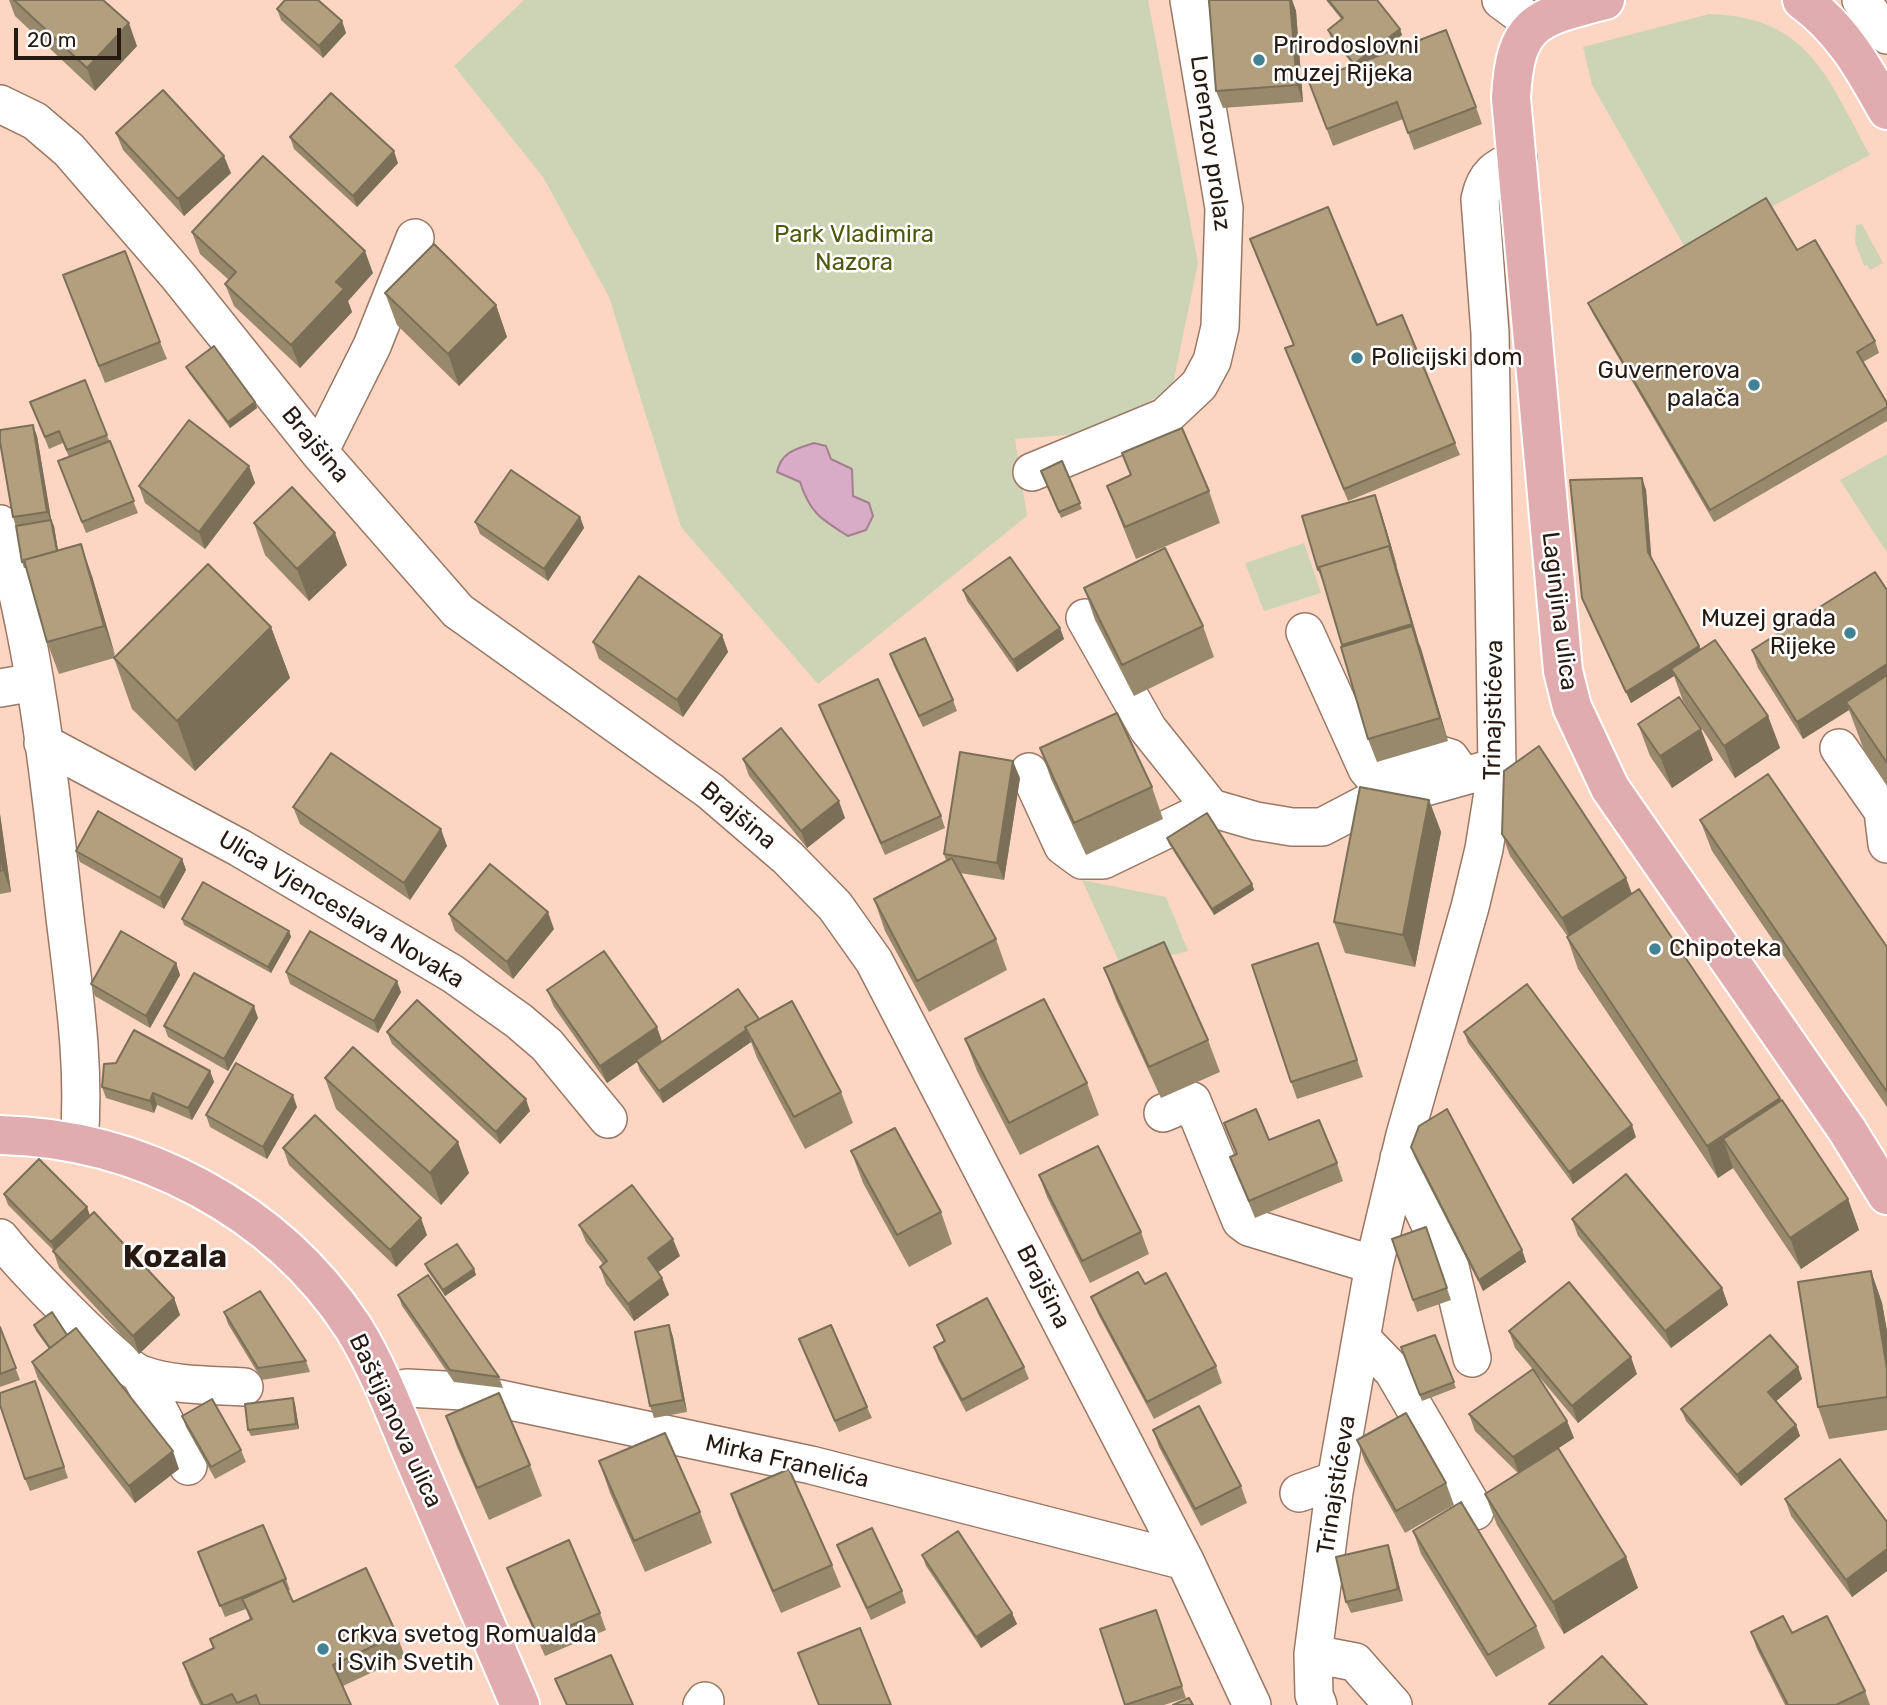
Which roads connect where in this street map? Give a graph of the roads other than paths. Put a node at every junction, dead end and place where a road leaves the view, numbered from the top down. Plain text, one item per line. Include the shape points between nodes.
1 (1189, 0) edge
2 (1501, 0) edge
3 (1605, 0) edge
4 (1802, 0) edge
5 (1861, 0) edge
6 (1535, 24) junction
7 (1887, 35) edge
8 (0, 104) edge
9 (1887, 110) edge
10 (1518, 159) junction
11 (415, 238) dead end
12 (319, 452) junction
13 (1032, 472) dead end
14 (0, 524) edge
15 (1086, 618) edge
16 (1305, 632) dead end
17 (17, 685) edge
18 (43, 743) junction
19 (1839, 748) dead end
20 (1480, 771) junction
21 (1029, 772) dead end
22 (1211, 808) junction
23 (1887, 844) edge
24 (1163, 1113) dead end
25 (608, 1119) dead end
26 (0, 1135) edge
27 (79, 1143) junction
28 (1399, 1158) junction
29 (1887, 1195) edge
30 (0, 1238) edge
31 (1374, 1265) junction
32 (1362, 1339) junction
33 (1472, 1358) dead end
34 (140, 1374) junction
35 (244, 1387) dead end
36 (385, 1391) junction
37 (188, 1466) dead end
38 (1336, 1480) junction
39 (1299, 1493) dead end
40 (1475, 1511) dead end
41 (1185, 1561) junction
42 (1313, 1654) junction
43 (520, 1705) edge
44 (1252, 1705) edge
45 (1318, 1705) edge
46 (1393, 1705) edge

1 - 13 street, Lorenzov prolaz via 1224,208 1220,327 1212,360 1199,385 1165,417
2 - 6 street
3 - 6 main road via 1554,13
4 - 9 main road via 1850,44
5 - 7 street
6 - 10 main road, Laginjina ulica via 1521,42 1513,72
8 - 12 street, Brajšina via 35,121 69,150 179,276
10 - 20 street, Trinajstićeva via 1491,173 1480,199 1490,333
10 - 29 main road, Laginjina ulica via 1558,635 1572,708 1610,788
11 - 12 street via 372,346
12 - 41 street, Brajšina via 458,611 710,791 788,858 835,906 873,961
14 - 17 street via 18,585
15 - 22 street via 1148,729
16 - 20 street via 1373,776 1440,755
17 - 18 street
18 - 25 street, Ulica Vjenceslava Novaka via 240,848 453,974 547,1045
18 - 27 street via 80,1050 83,1100
19 - 23 street via 1883,811
20 - 22 street via 1368,803 1322,827 1256,821
20 - 28 street, Trinajstićeva via 1485,849
21 - 22 street via 1063,846 1082,860 1102,860
24 - 31 street via 1192,1101 1241,1221 1249,1227
26 - 27 main road, Baštijanova ulica
27 - 36 main road, Baštijanova ulica via 146,1163 198,1186 272,1237 313,1277 353,1328
28 - 31 street, Trinajstićeva
28 - 33 street via 1450,1267
30 - 34 street via 65,1307
31 - 32 street, Trinajstićeva
32 - 38 street, Trinajstićeva
32 - 40 street via 1393,1371
34 - 35 street
34 - 37 street
36 - 41 street, Mirka Franelića via 428,1389 489,1397 811,1465
36 - 43 main road, Baštijanova ulica
38 - 39 street
38 - 42 street, Trinajstićeva
41 - 44 street, Brajšina
42 - 45 street, Trinajstićeva
42 - 46 street via 1354,1662

